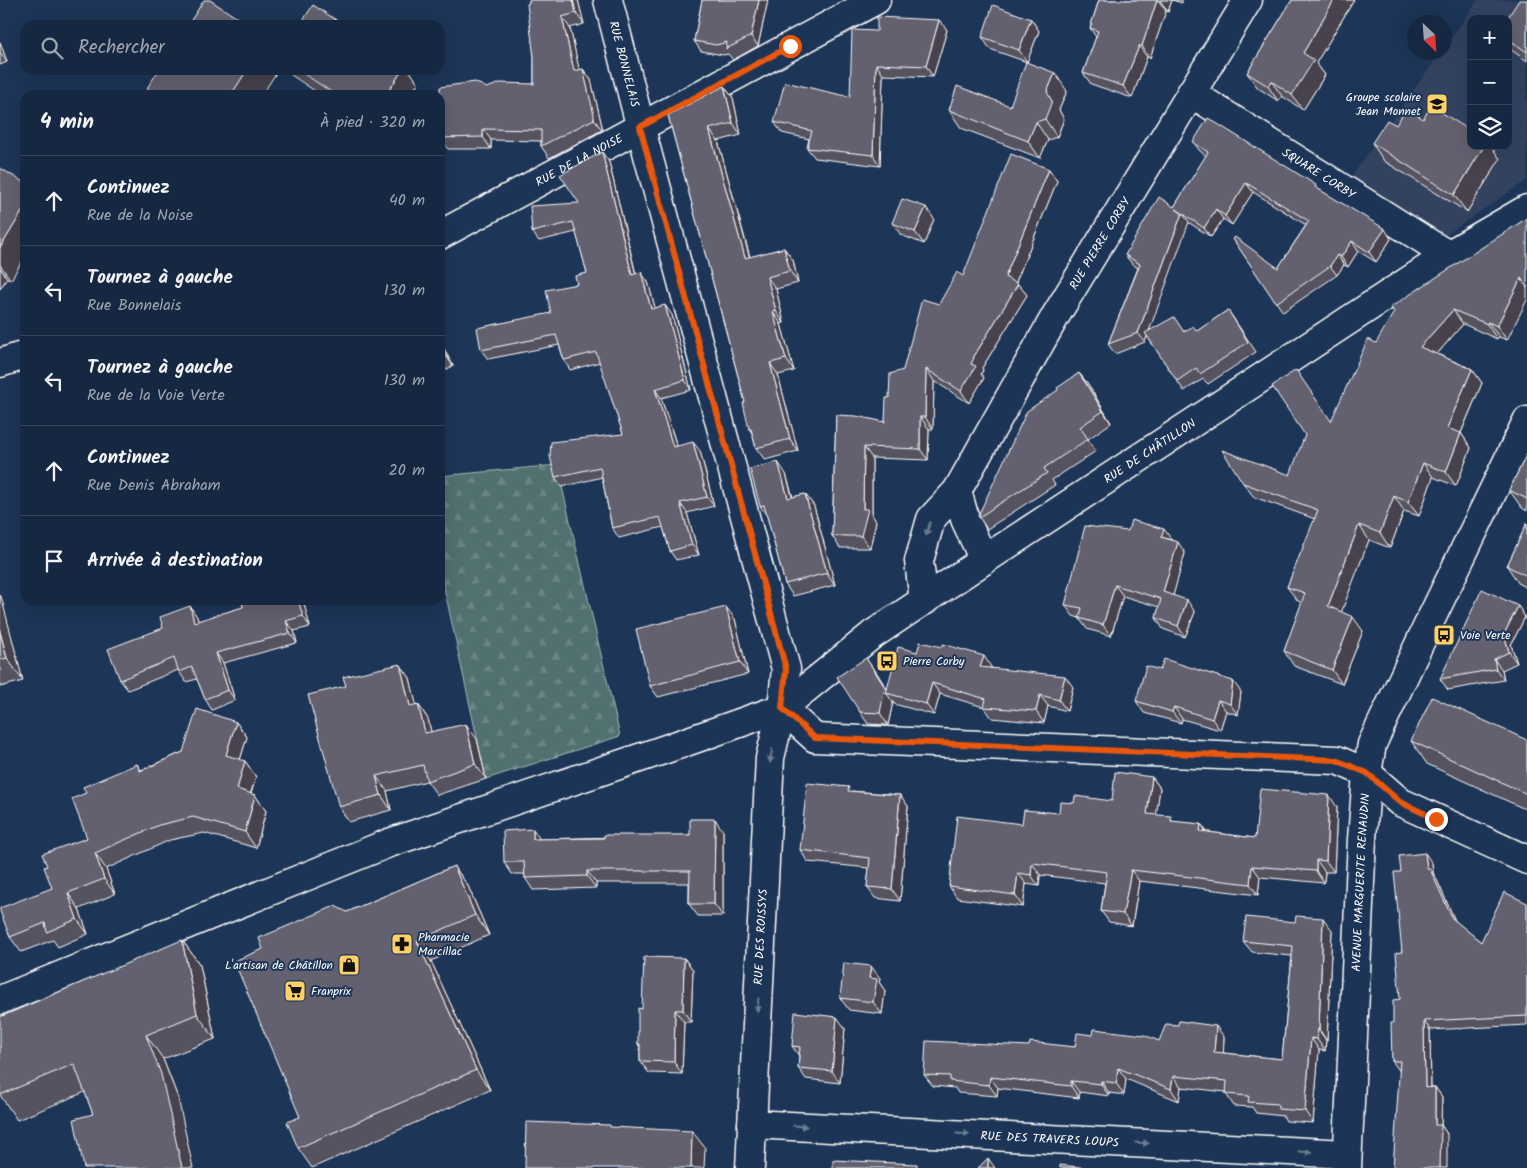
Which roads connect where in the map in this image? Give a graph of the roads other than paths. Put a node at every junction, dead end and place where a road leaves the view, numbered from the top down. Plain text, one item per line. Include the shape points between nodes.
1 (608, 0) edge
2 (876, 0) edge
3 (1248, 0) edge
4 (1191, 94) junction
5 (640, 127) junction
6 (1527, 209) edge
7 (445, 232) edge
8 (1448, 255) junction
9 (20, 357) edge
10 (0, 363) edge
11 (1527, 421) edge
12 (957, 491) junction
13 (984, 560) junction
14 (924, 600) junction
15 (782, 708) junction
16 (1367, 773) junction
17 (1527, 860) edge
18 (0, 1000) edge
19 (752, 1124) junction
20 (1347, 1161) edge
21 (750, 1168) edge

1 - 5 street, RUE BONNELAIS
2 - 5 street, RUE DE LA NOISE
3 - 4 street, RUE PIERRE CORBY
4 - 8 street, SQUARE CORBY
4 - 12 street, RUE PIERRE CORBY via 1056,315
5 - 7 street, RUE DE LA NOISE
5 - 15 street, RUE BONNELAIS via 786,669
6 - 8 street, RUE DE CHÂTILLON
8 - 13 street, RUE DE CHÂTILLON
9 - 10 street
11 - 16 street, AVENUE MARGUERITE RENAUDIN via 1372,744
12 - 13 street
12 -> 14 street, RUE PIERRE CORBY via 931,518 919,561
13 - 14 street, RUE DE CHÂTILLON
14 - 15 street, RUE DE CHÂTILLON via 872,635
15 - 16 street via 815,738 1336,760
15 - 18 street, RUE DE CHÂTILLON via 389,843
15 -> 19 street, RUE DES ROISSYS via 770,758
16 - 17 street via 1400,802
16 - 20 street, AVENUE MARGUERITE RENAUDIN
19 -> 20 street, RUE DES TRAVERS LOUPS
19 - 21 street, RUE DES ROISSYS

